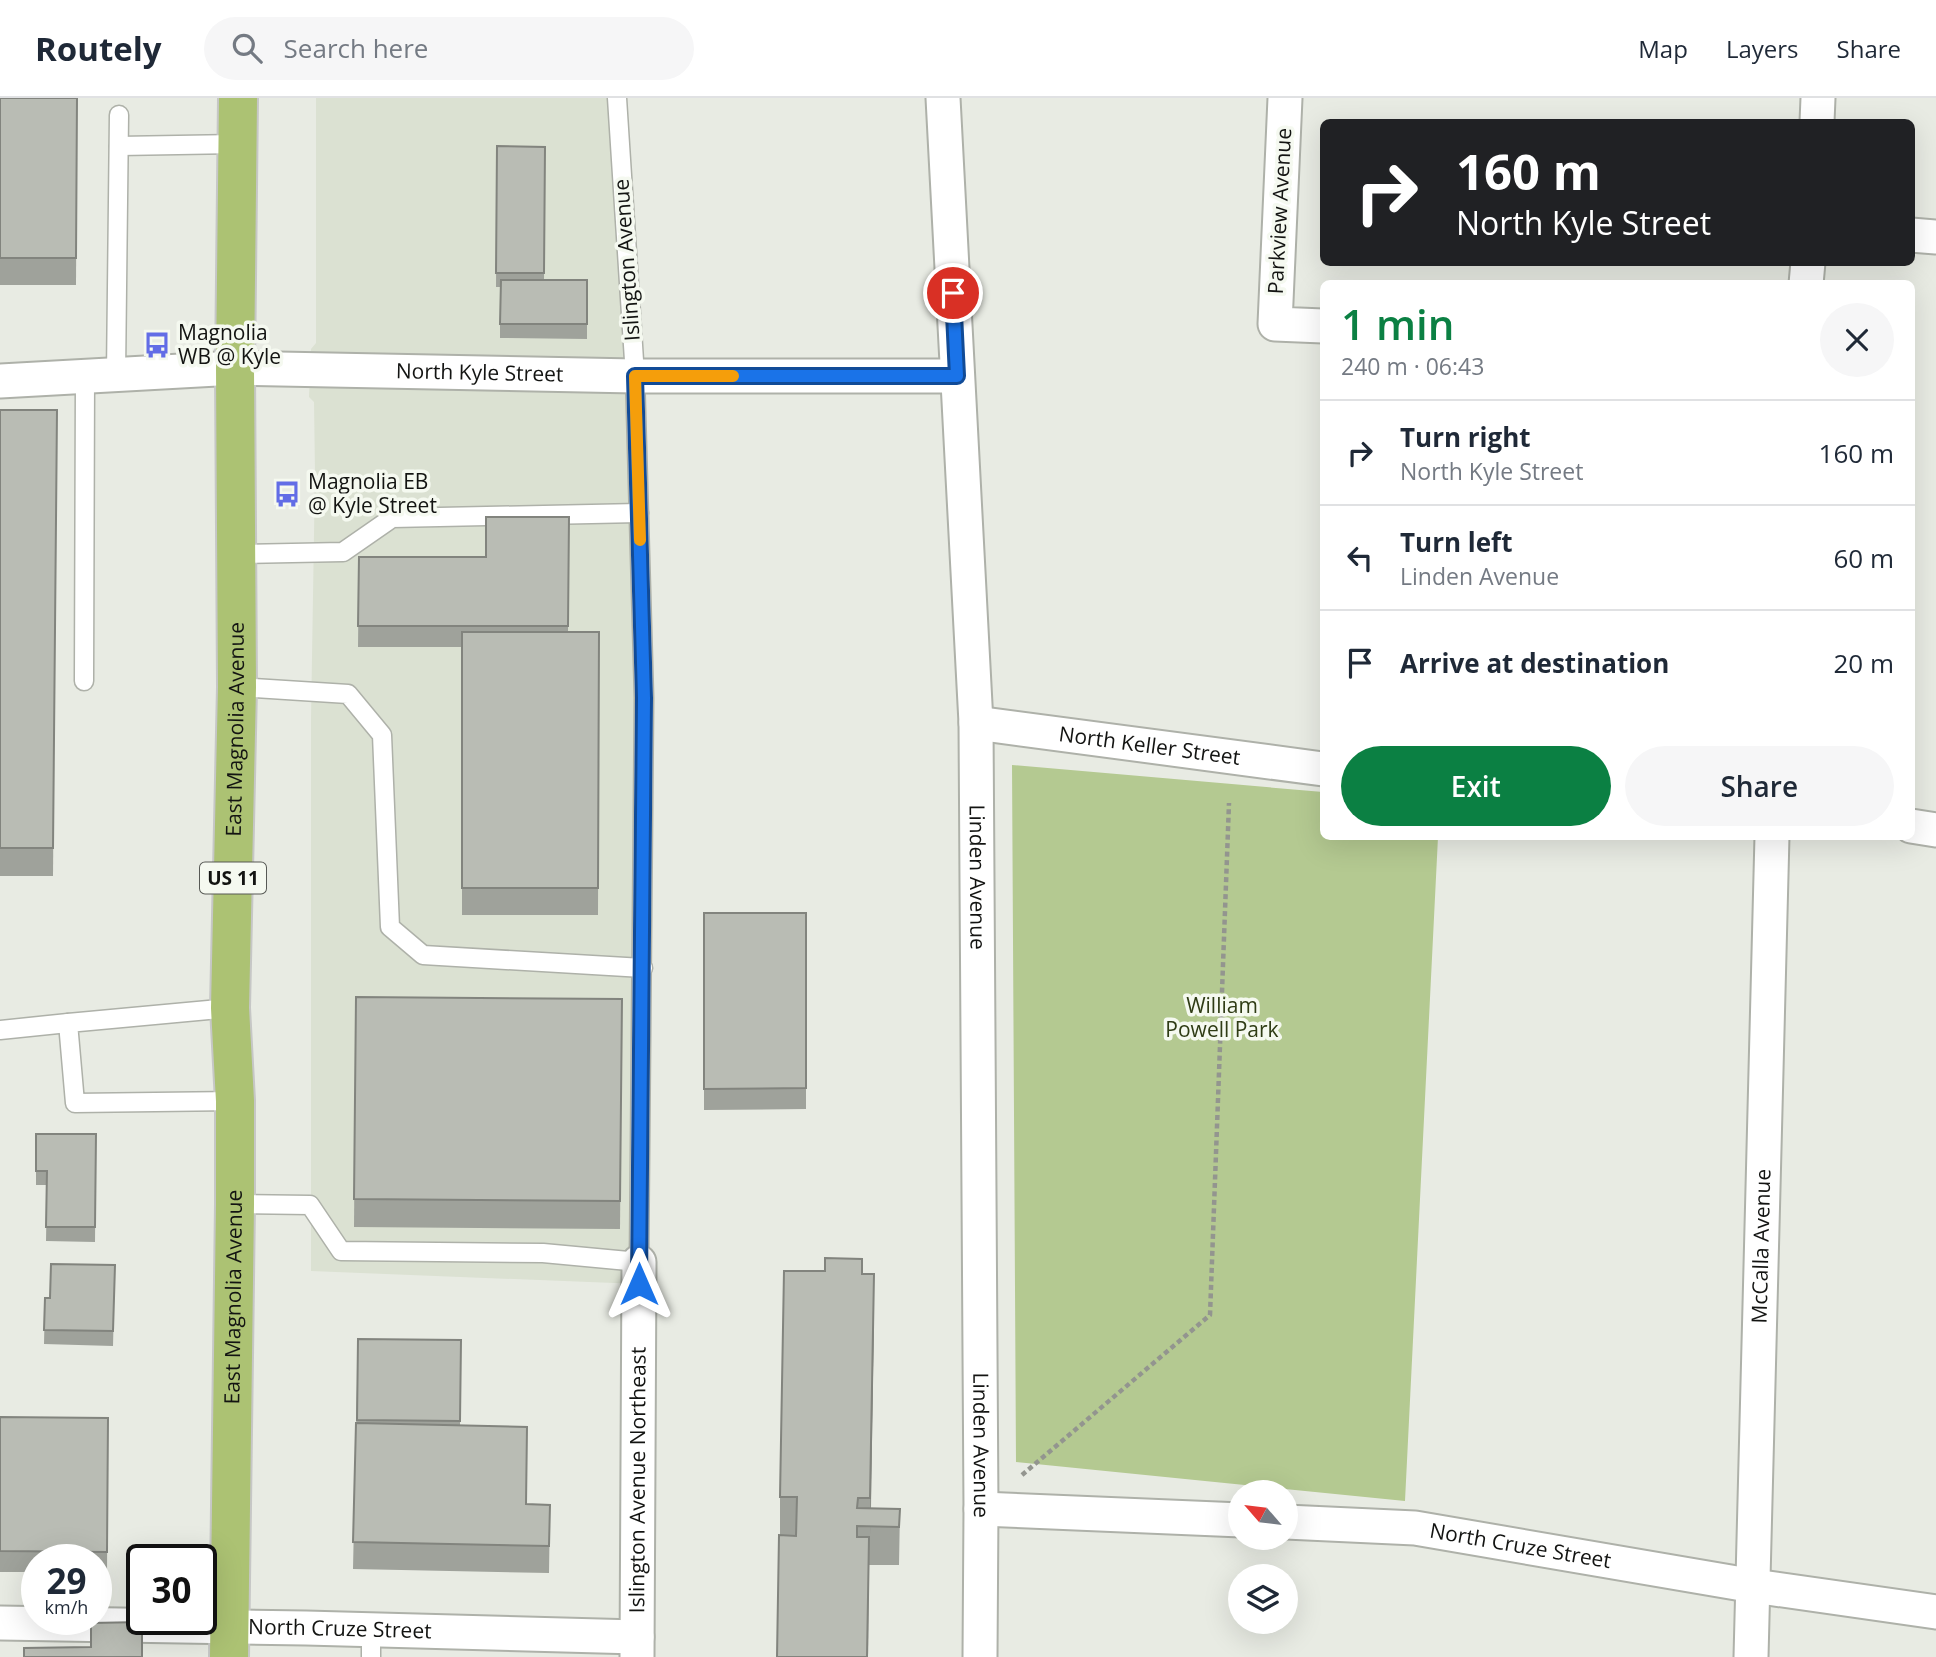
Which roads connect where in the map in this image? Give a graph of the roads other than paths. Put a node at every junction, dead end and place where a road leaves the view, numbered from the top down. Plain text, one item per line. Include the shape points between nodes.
1 (237, 98) edge
2 (617, 98) edge
3 (943, 98) edge
4 (1285, 98) edge
5 (1818, 98) edge
6 (119, 115) dead end
7 (1817, 119) edge
8 (237, 144) junction
9 (118, 146) junction
10 (1915, 235) edge
11 (1936, 237) edge
12 (1320, 326) edge
13 (235, 369) junction
14 (101, 375) junction
15 (635, 376) junction
16 (957, 376) junction
17 (0, 381) edge
18 (639, 513) junction
19 (237, 554) junction
20 (85, 681) dead end
21 (237, 687) junction
22 (976, 723) junction
23 (1320, 769) edge
24 (1915, 827) edge
25 (1936, 830) edge
26 (1772, 840) edge
27 (643, 968) junction
28 (230, 1008) junction
29 (68, 1023) junction
30 (0, 1030) edge
31 (235, 1101) junction
32 (235, 1204) junction
33 (639, 1262) junction
34 (981, 1509) junction
35 (1228, 1519) edge
36 (1298, 1523) edge
37 (1754, 1586) junction
38 (1936, 1612) edge
39 (0, 1623) edge
40 (229, 1642) edge
41 (371, 1644) edge
42 (637, 1647) edge
43 (980, 1657) edge
44 (1751, 1657) edge

1 - 8 main road, East Magnolia Avenue / US 11
2 - 15 lane, Islington Avenue
3 - 16 street, Linden Avenue
4 - 12 street, Parkview Avenue via 1275,324
5 - 7 street
6 - 9 lane
8 - 9 lane
8 - 13 main road, East Magnolia Avenue / US 11
9 - 14 lane
10 - 11 street
13 - 14 street, North Kyle Street
13 - 15 street, North Kyle Street
13 - 19 main road, East Magnolia Avenue / US 11
14 - 17 street, North Kyle Street
14 - 20 lane
15 - 16 street, North Kyle Street
15 - 18 lane, Islington Avenue
16 - 22 street, Linden Avenue
18 - 19 lane via 392,518 343,552
18 - 27 lane, Islington Avenue
19 - 21 main road, East Magnolia Avenue / US 11
21 - 27 lane via 348,694 382,735 390,927 423,955
21 - 28 main road, East Magnolia Avenue / US 11
22 - 23 street, North Keller Street
22 - 34 street, Linden Avenue
24 - 25 street
26 - 37 street, McCalla Avenue
27 - 33 lane, Islington Avenue
28 - 29 lane
28 - 31 main road, East Magnolia Avenue / US 11
29 - 30 lane
29 - 31 lane via 75,1103
31 - 32 main road, East Magnolia Avenue / US 11
32 - 33 lane via 310,1205 341,1251 543,1253
32 - 40 main road, East Magnolia Avenue / US 11
33 - 42 street, Islington Avenue Northeast
34 - 35 street
34 - 43 street, Linden Avenue
36 - 37 street, North Cruze Street via 1415,1528
37 - 38 street, North Cruze Street
37 - 44 street, McCalla Avenue
39 - 40 street, North Cruze Street
40 - 41 street, North Cruze Street
41 - 42 street, North Cruze Street

